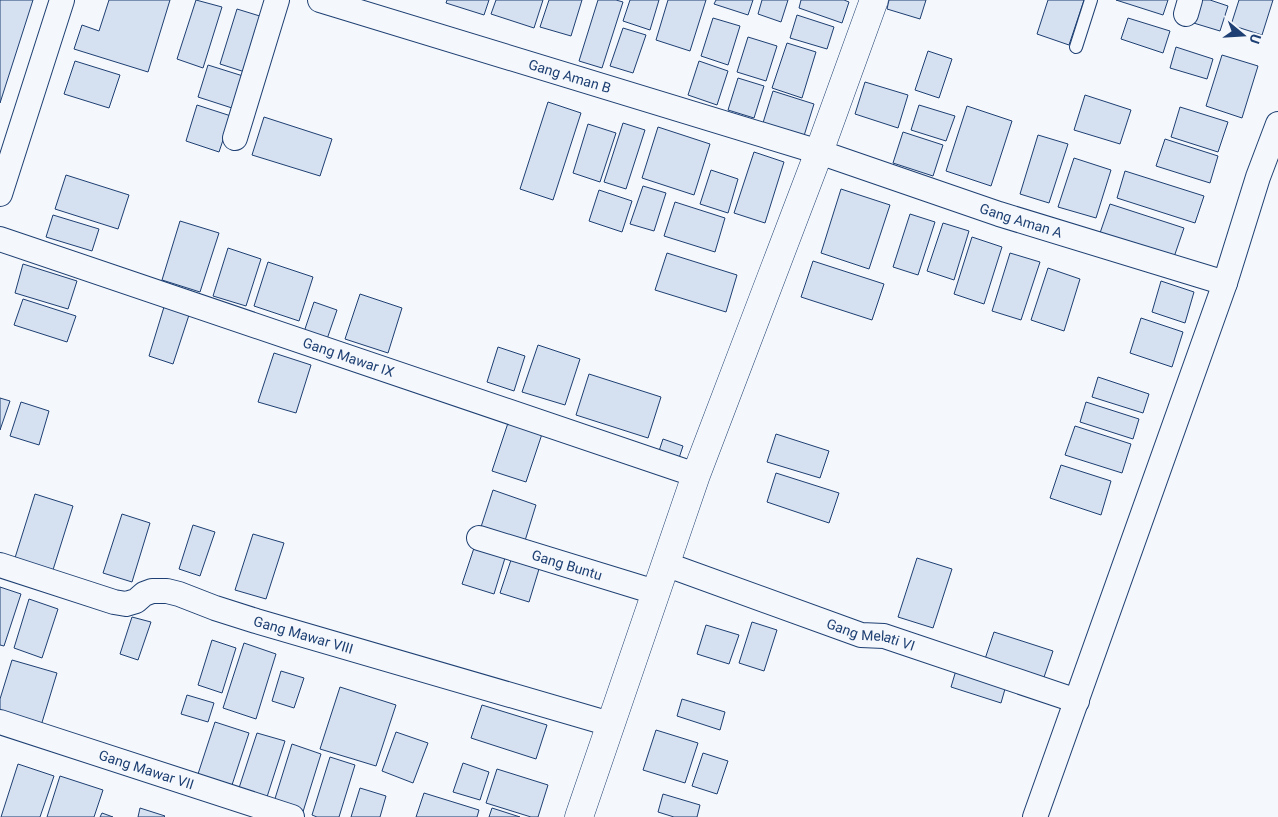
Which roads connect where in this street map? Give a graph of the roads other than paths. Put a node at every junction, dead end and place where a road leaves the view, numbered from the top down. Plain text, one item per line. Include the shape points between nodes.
1 (62, 0) edge
2 (276, 0) edge
3 (320, 0) edge
4 (874, 0) edge
5 (1091, 0) edge
6 (1076, 47) dead end
7 (1278, 124) edge
8 (235, 138) dead end
9 (819, 152) junction
10 (0, 194) edge
11 (0, 239) edge
12 (1225, 283) junction
13 (696, 475) junction
14 (479, 538) dead end
15 (665, 564) junction
16 (0, 565) edge
17 (656, 592) junction
18 (1077, 701) junction
19 (0, 722) edge
20 (610, 724) junction
21 (292, 817) edge
22 (579, 817) edge
23 (1035, 817) edge

1 - 10 street
2 - 8 street
3 - 9 street, Gang Aman B
4 - 9 street
5 - 6 lane
7 - 12 street
9 - 12 street, Gang Aman A via 999,214
9 - 13 street
11 - 13 street, Gang Mawar IX
12 - 18 street
13 - 15 street
14 - 17 street, Gang Buntu
15 - 17 street
15 - 18 street, Gang Melati VI via 861,635 884,636
16 - 20 street, Gang Mawar VIII via 126,604 152,591 179,594 248,619
17 - 20 street
18 - 23 street
19 - 21 street, Gang Mawar VII
20 - 22 street

